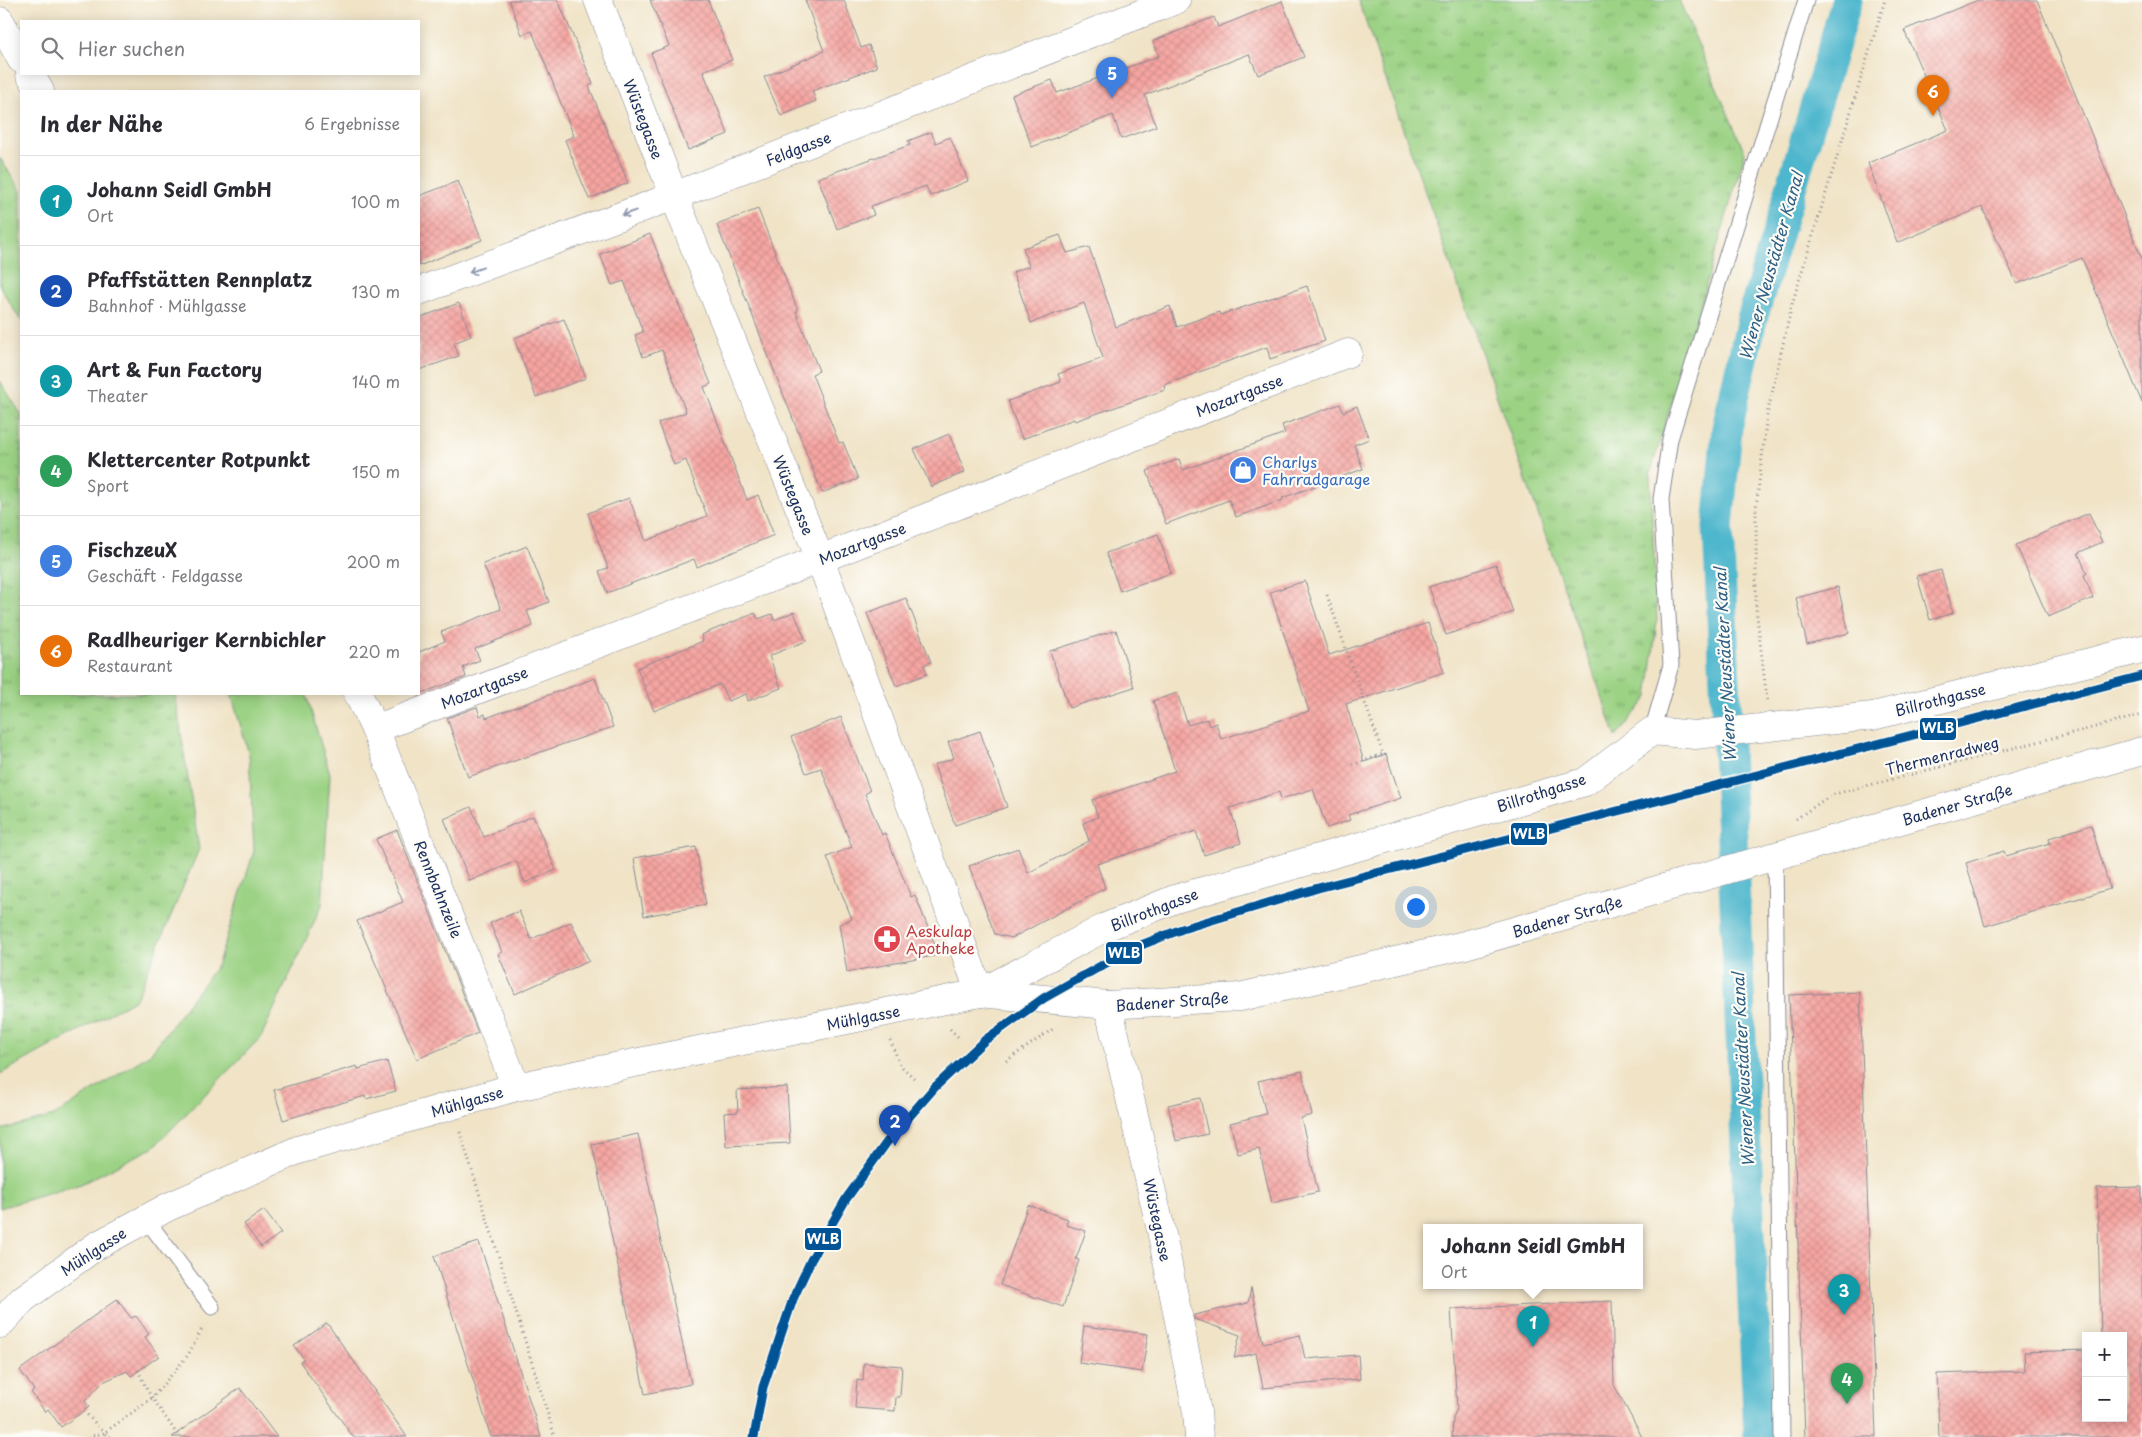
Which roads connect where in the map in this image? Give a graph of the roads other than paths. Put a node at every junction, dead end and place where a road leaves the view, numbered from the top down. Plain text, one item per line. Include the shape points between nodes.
1 (598, 0) edge
2 (1176, 0) edge
3 (1806, 0) edge
4 (0, 21) edge
5 (20, 57) edge
6 (31, 75) edge
7 (39, 90) edge
8 (674, 196) junction
9 (420, 291) edge
10 (1348, 353) dead end
11 (820, 559) junction
12 (2142, 649) edge
13 (358, 695) edge
14 (375, 729) junction
15 (1652, 731) junction
16 (2142, 751) edge
17 (1768, 858) junction
18 (980, 993) junction
19 (1098, 1004) junction
20 (516, 1086) junction
21 (146, 1219) junction
22 (212, 1307) road end
23 (0, 1324) edge
24 (1200, 1437) edge
25 (1782, 1437) edge

1 - 8 street, Wüstegasse
2 - 8 street, Feldgasse
3 - 15 lane via 1670,439 1661,500 1671,665
4 - 5 street
6 - 7 street
8 -> 9 street, Feldgasse
8 - 11 street, Wüstegasse
10 - 11 street, Mozartgasse
11 - 14 street, Mozartgasse
11 - 18 street, Wüstegasse
12 - 15 street, Billrothgasse via 1873,716 1695,735
13 - 14 street, Rennbahnzeile
14 - 20 street, Rennbahnzeile
15 - 18 street, Billrothgasse via 1585,782 1175,900 1106,927
16 - 17 street, Badener Straße
17 - 19 street, Badener Straße via 1465,945 1240,997
17 - 25 lane
18 - 19 street, Badener Straße
18 - 20 street, Mühlgasse
19 - 24 street, Wüstegasse via 1161,1230
20 - 21 street, Mühlgasse via 298,1150
21 - 22 lane
21 - 23 street, Mühlgasse via 96,1246 23,1299

